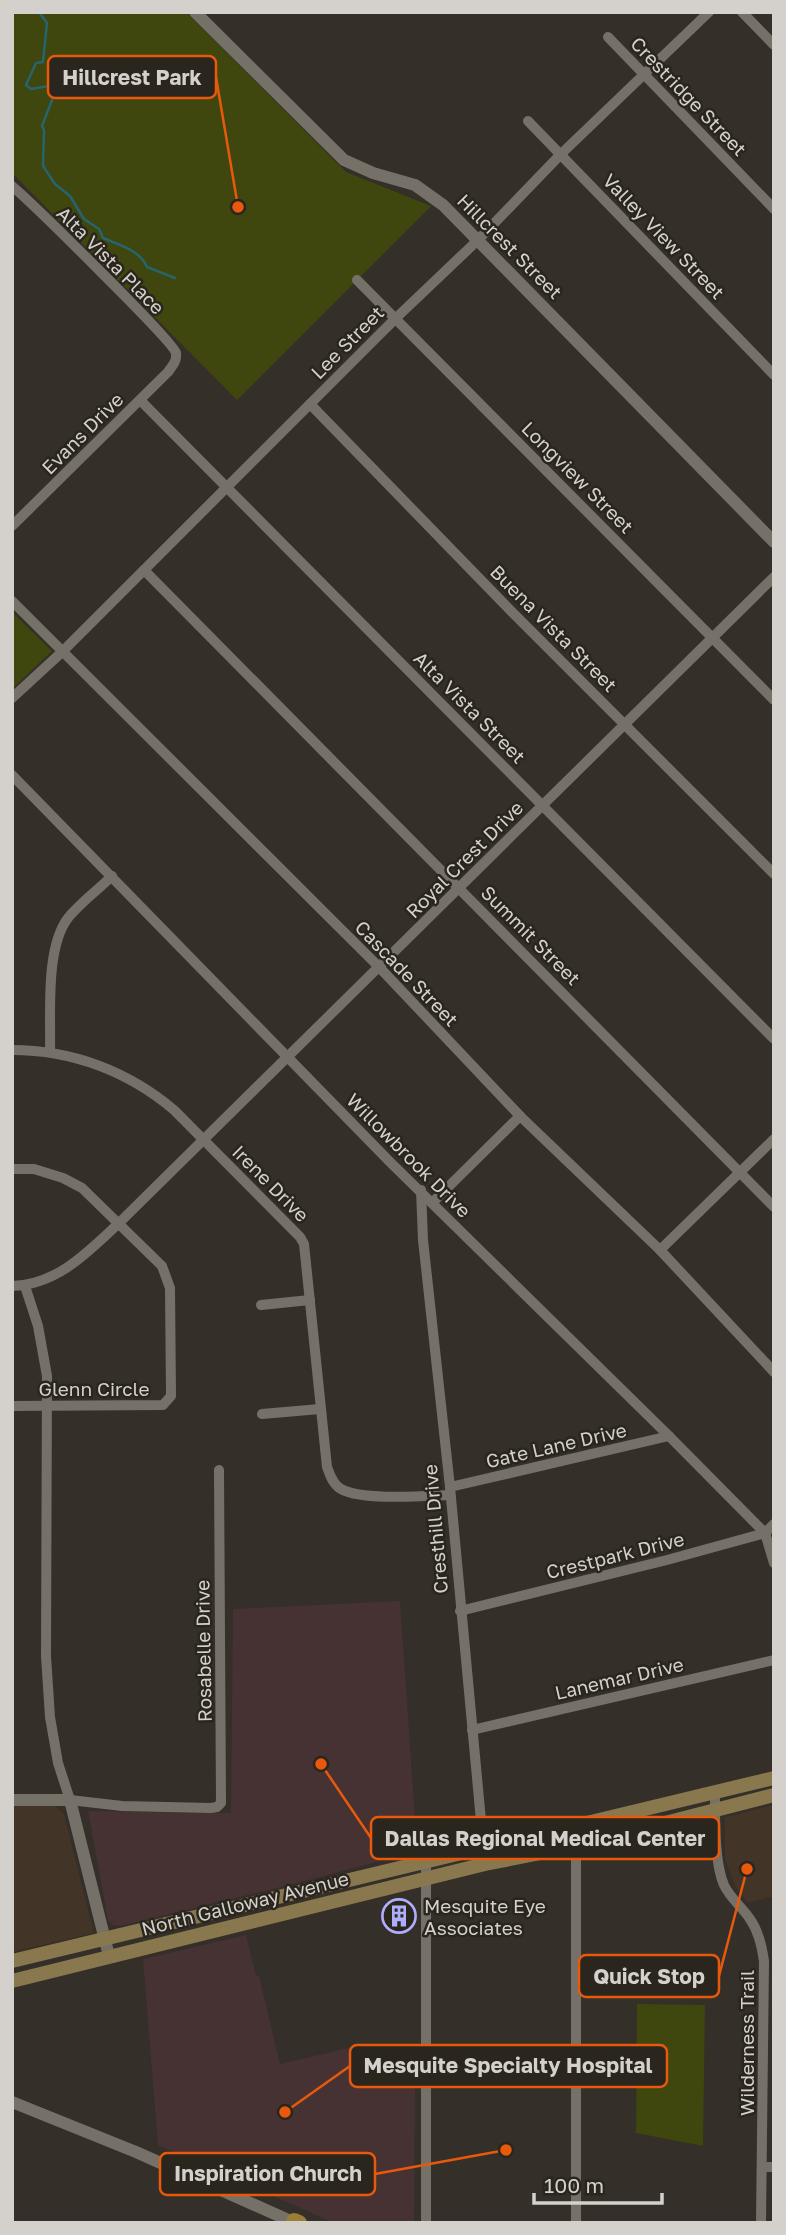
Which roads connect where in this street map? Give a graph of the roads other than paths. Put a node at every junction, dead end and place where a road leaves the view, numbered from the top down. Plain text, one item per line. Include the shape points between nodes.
1 (195, 12) edge
2 (709, 12) edge
3 (742, 12) edge
4 (608, 37) dead end
5 (774, 45) edge
6 (645, 75) junction
7 (528, 121) dead end
8 (561, 154) junction
9 (12, 186) edge
10 (774, 209) edge
11 (479, 239) junction
12 (358, 280) dead end
13 (396, 318) junction
14 (175, 363) joint
15 (774, 375) edge
16 (140, 400) junction
17 (310, 404) junction
18 (228, 486) junction
19 (12, 526) edge
20 (774, 542) edge
21 (144, 570) junction
22 (774, 577) edge
23 (12, 601) edge
24 (712, 638) junction
25 (62, 652) junction
26 (12, 698) edge
27 (774, 700) edge
28 (625, 723) junction
29 (12, 775) edge
30 (543, 805) junction
31 (774, 874) edge
32 (112, 876) junction
33 (459, 888) junction
34 (379, 967) junction
35 (774, 1040) edge
36 (12, 1050) edge
37 (50, 1052) junction
38 (287, 1056) junction
39 (520, 1115) junction
40 (774, 1139) edge
41 (203, 1140) junction
42 (12, 1169) edge
43 (741, 1172) junction
44 (421, 1190) junction
45 (432, 1203) junction
46 (774, 1207) edge
47 (119, 1223) junction
48 (660, 1250) junction
49 (12, 1286) edge
50 (25, 1286) junction
51 (310, 1300) junction
52 (261, 1305) dead end
53 (774, 1372) edge
54 (12, 1406) edge
55 (46, 1406) junction
56 (320, 1409) junction
57 (262, 1414) dead end
58 (669, 1436) junction
59 (219, 1471) dead end
60 (450, 1491) junction
61 (404, 1497) joint
62 (774, 1524) edge
63 (765, 1533) junction
64 (774, 1563) edge
65 (460, 1611) junction
66 (774, 1660) edge
67 (472, 1730) junction
68 (774, 1778) edge
69 (715, 1792) junction
70 (774, 1795) edge
71 (12, 1800) edge
72 (71, 1800) junction
73 (715, 1811) junction
74 (573, 1826) junction
75 (576, 1846) junction
76 (483, 1847) junction
77 (426, 1860) junction
78 (485, 1864) junction
79 (374, 1873) junction
80 (426, 1879) junction
81 (378, 1891) junction
82 (175, 1921) junction
83 (104, 1939) junction
84 (155, 1945) junction
85 (108, 1956) junction
86 (769, 1959) edge
87 (12, 1963) edge
88 (12, 1981) edge
89 (12, 2102) edge
90 (768, 2167) edge
91 (296, 2222) edge
92 (426, 2223) edge
93 (576, 2223) edge
94 (761, 2223) edge

1 - 11 street, Hillcrest Street via 344,160 425,190
2 - 6 street, Lee Street
3 - 5 street
4 - 6 street, Crestridge Street
6 - 8 street, Lee Street
6 - 10 street, Crestridge Street
7 - 8 street, Valley View Street
8 - 11 street, Lee Street
8 - 15 street, Valley View Street
9 - 14 street, Alta Vista Place via 171,344
11 - 13 street, Lee Street
11 - 20 street, Hillcrest Street
12 - 13 street, Longview Street
13 - 17 street, Lee Street
13 - 24 street, Longview Street
14 - 16 street, Evans Drive
16 - 18 street, Alta Vista Street
16 - 19 street, Evans Drive
17 - 18 street, Lee Street
17 - 28 street, Buena Vista Street
18 - 21 street, Lee Street
18 - 30 street, Alta Vista Street
21 - 25 street, Lee Street
21 - 33 street, Summit Street
22 - 24 street, Royal Crest Drive
23 - 25 street, Cascade Street
24 - 27 street, Longview Street
24 - 28 street, Royal Crest Drive
25 - 26 street, Lee Street
25 - 34 street, Cascade Street
28 - 30 street, Royal Crest Drive
28 - 31 street, Buena Vista Street
29 - 32 street, Willowbrook Drive
30 - 33 street, Royal Crest Drive
30 - 35 street, Alta Vista Street
32 - 37 street via 69,918 57,939
32 - 38 street, Willowbrook Drive
33 - 34 street, Royal Crest Drive
33 - 43 street, Summit Street
34 - 38 street, Royal Crest Drive
34 - 39 street, Cascade Street
36 - 37 street, Irene Drive
37 - 41 street, Irene Drive via 112,1070 153,1093
38 - 41 street, Royal Crest Drive
38 - 44 street, Willowbrook Drive
39 - 45 street
39 - 48 street, Cascade Street
40 - 43 street
41 - 47 street, Royal Crest Drive
41 - 51 street, Irene Drive via 300,1237
42 - 47 street via 34,1169 63,1178 82,1188
43 - 46 street, Summit Street
43 - 48 street
44 - 45 street, Willowbrook Drive
44 - 60 street, Cresthill Drive
45 - 58 street, Willowbrook Drive
47 - 50 street, Royal Crest Drive via 78,1261 44,1281
47 - 55 street, Glenn Circle via 162,1266 169,1280 171,1396 163,1405
48 - 53 street, Cascade Street
49 - 50 street, Royal Crest Drive
50 - 55 street via 47,1376
51 - 52 street
51 - 56 street, Irene Drive
54 - 55 street, Glenn Circle
55 - 72 street via 47,1666 51,1725
56 - 57 street
56 - 61 street, Irene Drive via 327,1467 339,1489
58 - 60 street, Gate Lane Drive
58 - 63 street, Willowbrook Drive
59 - 72 street, Rosabelle Drive via 221,1803 196,1808
60 - 61 street, Gate Lane Drive
60 - 65 street, Cresthill Drive
62 - 63 street, Crestpark Drive
63 - 64 street, Willowbrook Drive
63 - 65 street, Crestpark Drive
65 - 67 street, Cresthill Drive
66 - 67 street, Lanemar Drive
67 - 76 street, Cresthill Drive
68 - 69 main road, North Galloway Avenue
69 - 73 street, Wilderness Trail
69 - 74 main road, North Galloway Avenue
70 - 73 main road, North Galloway Avenue
71 - 72 street
72 - 83 street
73 - 75 main road, North Galloway Avenue
73 - 86 street, Wilderness Trail via 721,1877 732,1899 751,1920
74 - 75 street
74 - 76 main road, North Galloway Avenue
75 - 78 main road, North Galloway Avenue
75 - 93 street
76 - 77 main road, North Galloway Avenue
76 - 78 street, Cresthill Drive
77 - 79 main road, North Galloway Avenue
77 - 80 street
78 - 80 main road, North Galloway Avenue
79 - 81 main road
79 - 82 main road, North Galloway Avenue
80 - 81 main road, North Galloway Avenue
80 - 92 street
81 - 84 main road, North Galloway Avenue
82 - 83 main road, North Galloway Avenue
82 - 84 main road via 160,1931
83 - 85 street
83 - 87 main road, North Galloway Avenue via 43,1954 30,1962
84 - 85 main road, North Galloway Avenue
85 - 88 main road, North Galloway Avenue
86 - 90 street, Wilderness Trail
89 - 91 street
90 - 94 street, Wilderness Trail

